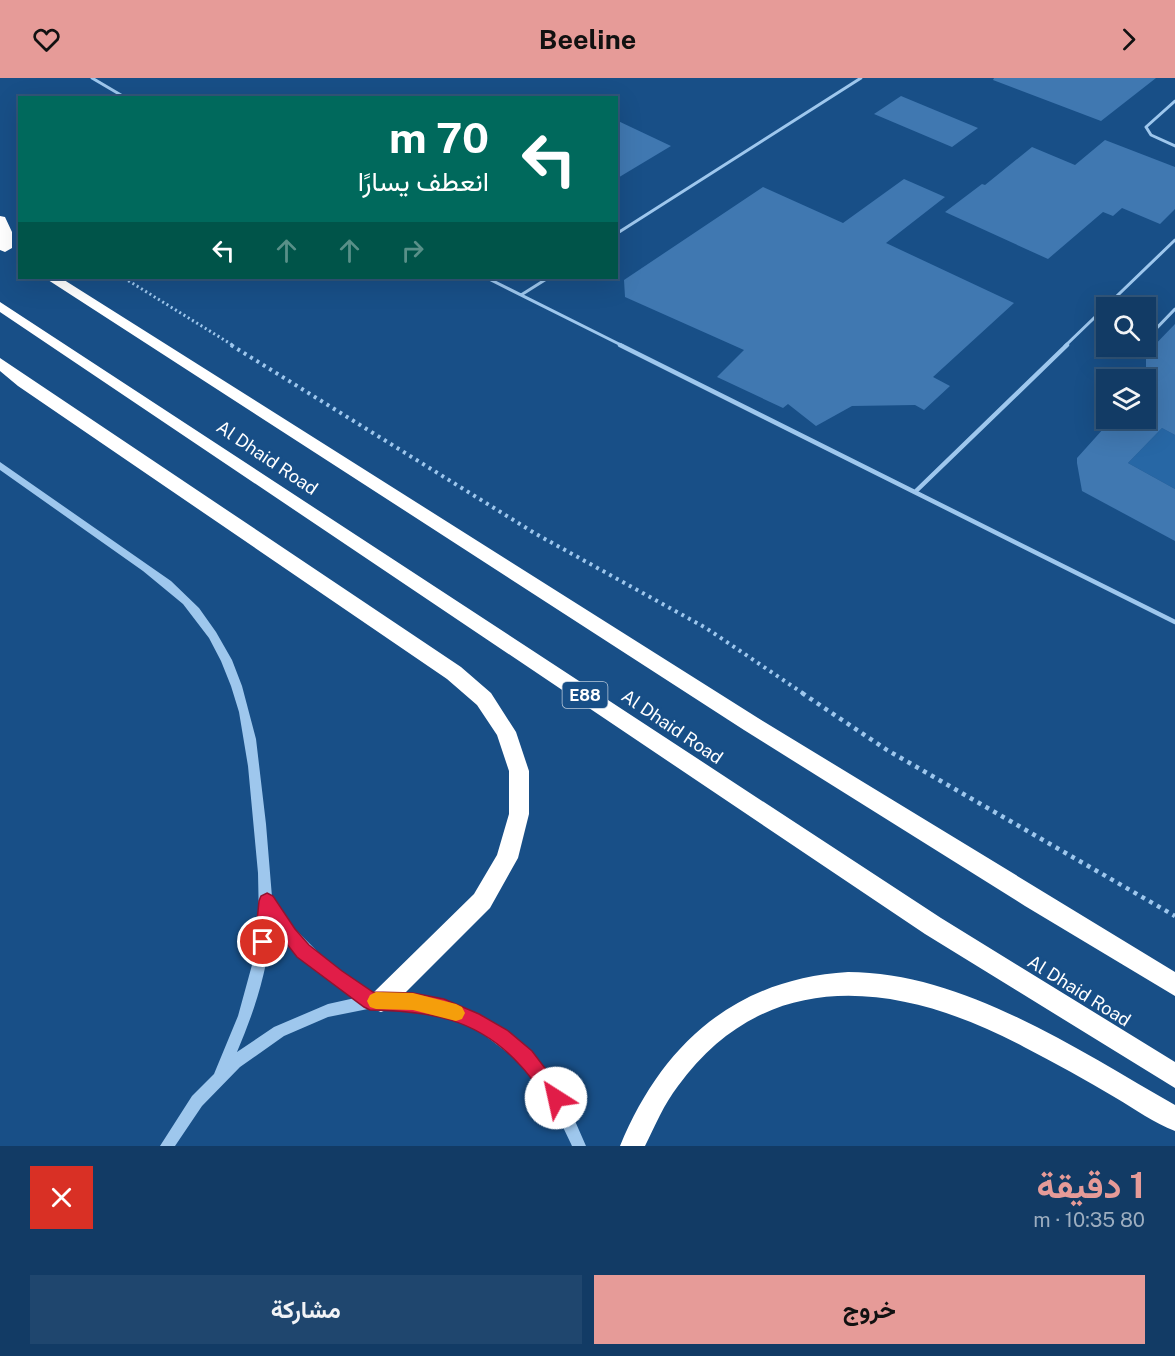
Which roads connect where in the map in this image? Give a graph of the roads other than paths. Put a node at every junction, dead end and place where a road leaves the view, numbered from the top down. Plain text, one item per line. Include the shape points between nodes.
1 (92, 78) edge
2 (861, 78) edge
3 (123, 96) edge
4 (1175, 101) edge
5 (1175, 146) edge
6 (0, 220) edge
7 (618, 233) edge
8 (1175, 240) edge
9 (3, 246) edge
10 (18, 256) edge
11 (54, 279) edge
12 (489, 279) edge
13 (546, 279) edge
14 (521, 295) junction
15 (0, 306) edge
16 (1175, 309) edge
17 (1156, 329) edge
18 (0, 363) edge
19 (0, 465) edge
20 (915, 492) junction
21 (1175, 622) edge
22 (267, 901) junction
23 (1175, 985) edge
24 (376, 1001) junction
25 (220, 1074) junction
26 (1175, 1076) edge
27 (1175, 1119) edge
28 (167, 1146) edge
29 (579, 1146) edge
30 (632, 1146) edge

1 - 3 lane
2 - 7 lane
4 - 5 lane via 1146,127 1151,135
6 - 9 highway via 5,232
8 - 20 lane
9 - 10 highway
11 - 23 highway, Al Dhaid Road via 634,651
12 - 14 lane
13 - 14 lane
14 - 20 lane
15 - 26 highway, Al Dhaid Road / E88 via 933,926
16 - 17 lane
18 - 24 highway via 454,673 484,699 506,732 519,771 519,814 507,858 482,901
19 - 22 street via 167,583 195,610 218,643 236,680 248,721
20 - 21 lane
22 - 24 street via 289,935 318,965
22 - 25 street via 255,984
24 - 25 street via 339,1006 277,1031
24 - 29 street via 444,1008 501,1036 547,1083 566,1113
25 - 28 street via 195,1102
27 - 30 highway via 1052,1050 961,1007 902,988 842,984 795,991 759,1004 710,1034 669,1079

